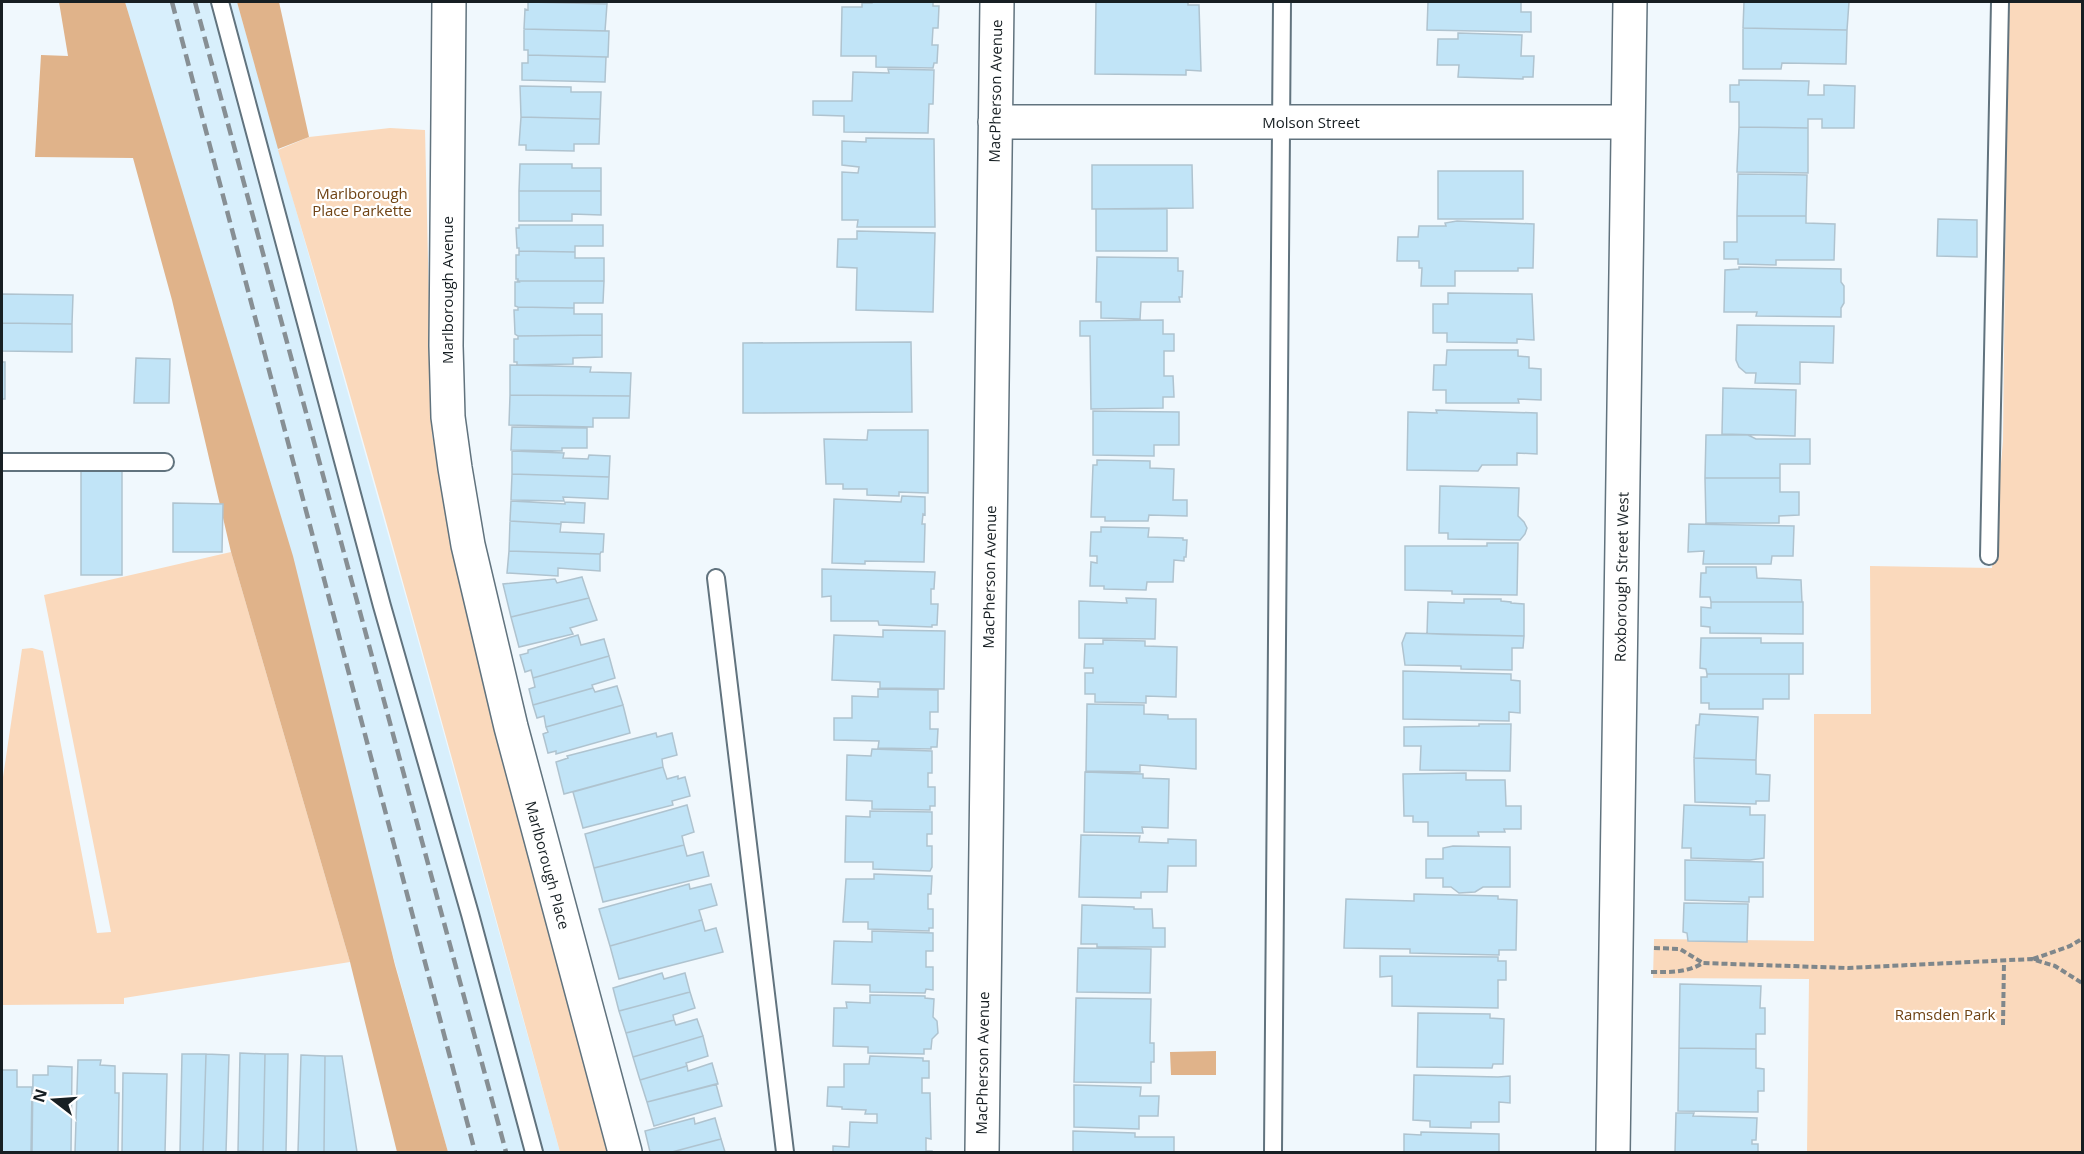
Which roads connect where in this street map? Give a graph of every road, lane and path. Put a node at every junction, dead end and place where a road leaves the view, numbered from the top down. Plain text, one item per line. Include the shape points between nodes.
1 (220, 2) edge
2 (449, 2) edge
3 (997, 2) edge
4 (1281, 2) edge
5 (1630, 2) edge
6 (2000, 2) edge
7 (995, 122) junction
8 (1281, 122) junction
9 (1628, 122) junction
10 (2, 462) edge
11 (165, 462) dead end
12 (1989, 556) dead end
13 (475, 575) joint
14 (716, 578) dead end
15 (2082, 939) edge
16 (1648, 948) dead end
17 (2032, 959) junction
18 (2004, 961) junction
19 (1703, 963) junction
20 (1647, 972) dead end
21 (2082, 982) edge
22 (2003, 1025) dead end
23 (534, 1152) edge
24 (625, 1152) edge
25 (785, 1152) edge
26 (982, 1152) edge
27 (1273, 1152) edge
28 (1613, 1152) edge

1 - 23 lane
2 - 13 street, Marlborough Avenue via 448,417
3 - 7 street, MacPherson Avenue
4 - 8 lane
5 - 9 street, Roxborough Street West
6 - 12 lane
7 - 8 street, Molson Street
7 - 26 street, MacPherson Avenue
8 - 9 street, Molson Street
8 - 27 lane
9 - 28 street, Roxborough Street West
10 - 11 lane
13 - 24 street, Marlborough Place via 511,727
14 - 25 lane
15 - 17 path
16 - 19 path via 1680,949
17 - 18 path
17 - 21 path via 2055,966
18 - 19 path via 1848,968
18 - 22 path
19 - 20 path via 1680,972

